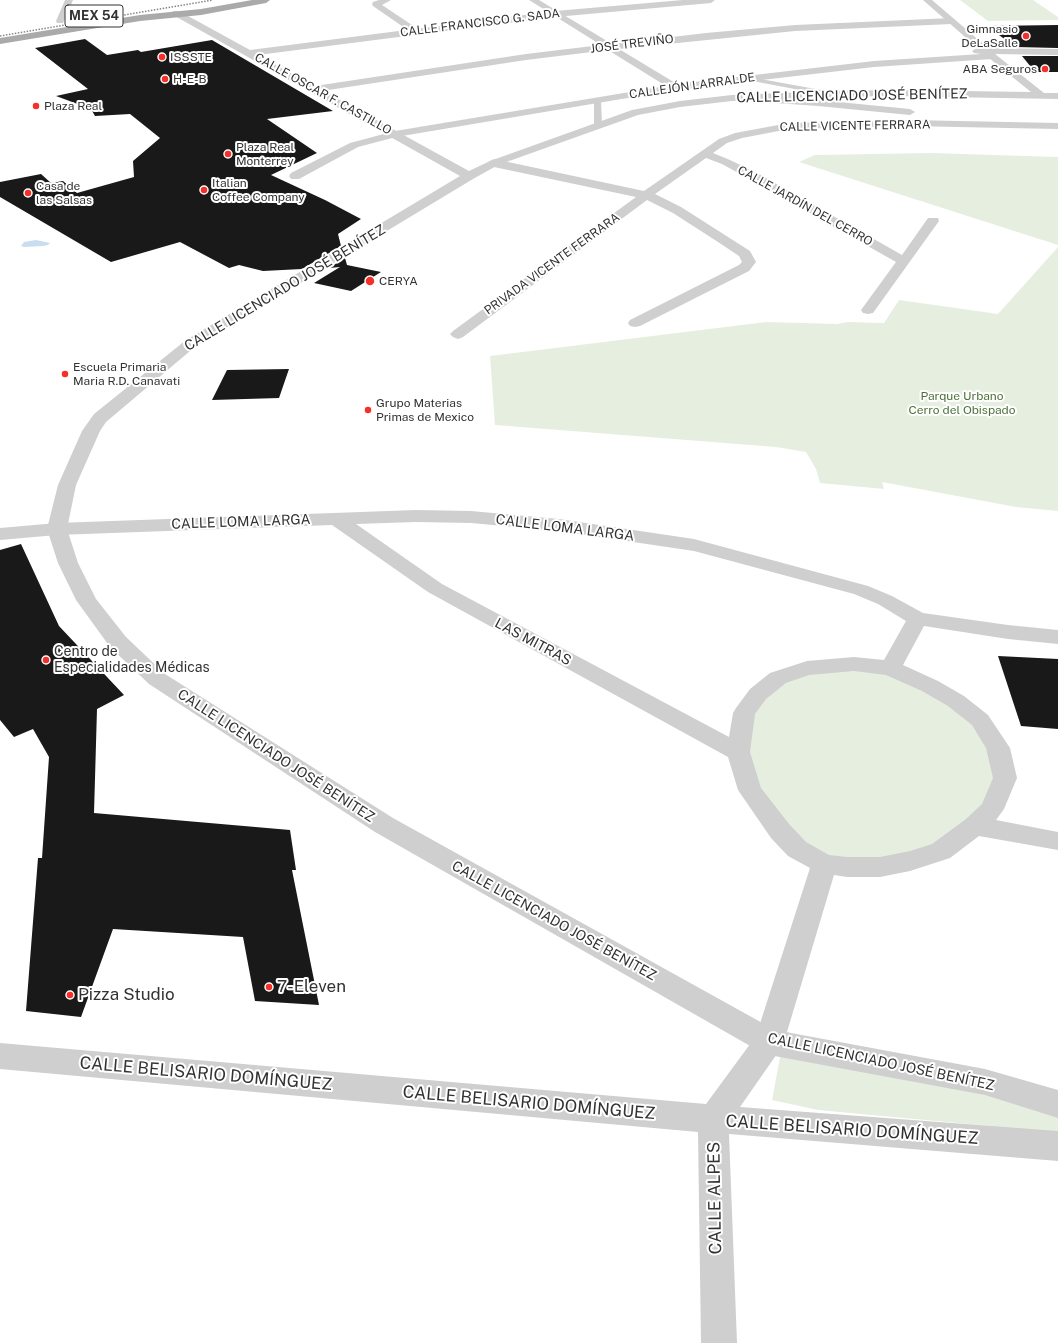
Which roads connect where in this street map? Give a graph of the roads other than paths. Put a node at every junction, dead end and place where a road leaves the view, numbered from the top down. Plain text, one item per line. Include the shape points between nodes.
1 (69, 0) edge
2 (243, 0) edge
3 (266, 0) edge
4 (533, 0) edge
5 (711, 0) edge
6 (915, 0) edge
7 (927, 0) edge
8 (384, 4) edge
9 (555, 14) junction
10 (179, 15) junction
11 (60, 21) dead end
12 (939, 21) junction
13 (952, 21) junction
14 (415, 31) junction
15 (1, 45) edge
16 (607, 47) junction
17 (1058, 52) edge
18 (250, 53) junction
19 (982, 54) junction
20 (747, 78) junction
21 (675, 87) junction
22 (315, 89) junction
23 (832, 94) junction
24 (1024, 95) junction
25 (1042, 96) junction
26 (1058, 96) edge
27 (732, 98) junction
28 (597, 101) junction
29 (598, 124) junction
30 (983, 126) junction
31 (1058, 126) edge
32 (395, 134) junction
33 (705, 154) junction
34 (494, 163) junction
35 (295, 176) dead end
36 (469, 176) junction
37 (646, 195) junction
38 (933, 221) dead end
39 (903, 261) junction
40 (868, 310) dead end
41 (635, 322) dead end
42 (458, 334) dead end
43 (336, 519) junction
44 (57, 529) junction
45 (0, 534) edge
46 (918, 619) junction
47 (1058, 637) edge
48 (890, 668) junction
49 (738, 752) junction
50 (975, 826) junction
51 (1058, 841) edge
52 (824, 864) junction
53 (770, 1042) junction
54 (0, 1056) edge
55 (1058, 1104) edge
56 (713, 1119) junction
57 (1058, 1146) edge
58 (719, 1343) edge

1 - 11 street
2 - 10 main road, MEX 54 via 190,9
3 - 10 main road
4 - 9 street
5 - 9 street, CALLE FRANCISCO G. SADA
6 - 12 street
7 - 13 street
8 - 14 street
9 - 14 street, CALLE FRANCISCO G. SADA
9 - 16 street
10 - 15 main road, MEX 54
10 - 15 main road via 19,46
10 - 18 street, CALLE OSCAR F. CASTILLO
12 - 13 street, JOSÉ TREVIÑO
12 - 16 street, JOSÉ TREVIÑO via 795,28
12 - 19 street
13 - 19 street
14 - 18 street, CALLE FRANCISCO G. SADA
16 - 21 street
16 - 22 street, JOSÉ TREVIÑO
17 - 19 street, CALLEJÓN LARRALDE
18 - 22 street, CALLE OSCAR F. CASTILLO
19 - 20 street, CALLEJÓN LARRALDE
19 - 24 street
19 - 25 street
20 - 21 street, CALLEJÓN LARRALDE
20 - 23 street
21 - 28 street, CALLEJÓN LARRALDE
22 - 32 street, CALLE OSCAR F. CASTILLO
23 - 24 street, CALLE LICENCIADO JOSÉ BENÍTEZ
23 - 27 street, CALLE LICENCIADO JOSÉ BENÍTEZ
24 - 25 street, CALLE LICENCIADO JOSÉ BENÍTEZ
25 - 26 street, CALLE LICENCIADO JOSÉ BENÍTEZ
27 - 29 street, CALLE LICENCIADO JOSÉ BENÍTEZ via 651,109
27 - 30 street via 899,110 942,116
28 - 29 street
28 - 32 street, CALLEJÓN LARRALDE
29 - 34 street, CALLE LICENCIADO JOSÉ BENÍTEZ
30 - 31 street, CALLE VICENTE FERRARA
30 - 33 street, CALLE VICENTE FERRARA via 908,123 777,127 728,139
32 - 35 street, CALLEJÓN LARRALDE via 354,145
32 - 36 street, CALLE OSCAR F. CASTILLO
33 - 37 street, CALLE VICENTE FERRARA
33 - 39 street, CALLE JARDÍN DEL CERRO via 755,177
34 - 36 street, CALLE LICENCIADO JOSÉ BENÍTEZ
34 - 37 street
36 - 44 street, CALLE LICENCIADO JOSÉ BENÍTEZ via 191,343 100,418 91,431 67,485
37 - 41 street via 677,210 723,238 745,254 749,262 744,268
37 - 42 street, PRIVADA VICENTE FERRARA
38 - 39 street
39 - 40 street
43 - 44 street, CALLE LOMA LARGA
43 - 46 street, CALLE LOMA LARGA via 471,517 559,526 694,545 861,590
43 - 49 street, LAS MITRAS via 435,588
44 - 45 street, CALLE LOMA LARGA
44 - 53 street, CALLE LICENCIADO JOSÉ BENÍTEZ via 68,563 86,600 118,642 157,679 384,825
46 - 47 street, CALLE LOMA LARGA
46 - 48 street
48 - 49 street via 854,664 807,668 778,678 758,694 744,713
48 - 50 street via 956,701 980,720 998,748 1005,778 992,809
49 - 52 street via 750,790 780,831 797,849
50 - 51 street
50 - 52 street via 941,851 910,861 880,867
52 - 53 street
53 - 55 street, CALLE LICENCIADO JOSÉ BENÍTEZ via 985,1082
53 - 56 street
54 - 56 street, CALLE BELISARIO DOMÍNGUEZ
56 - 57 street, CALLE BELISARIO DOMÍNGUEZ
56 - 58 street, CALLE ALPES

